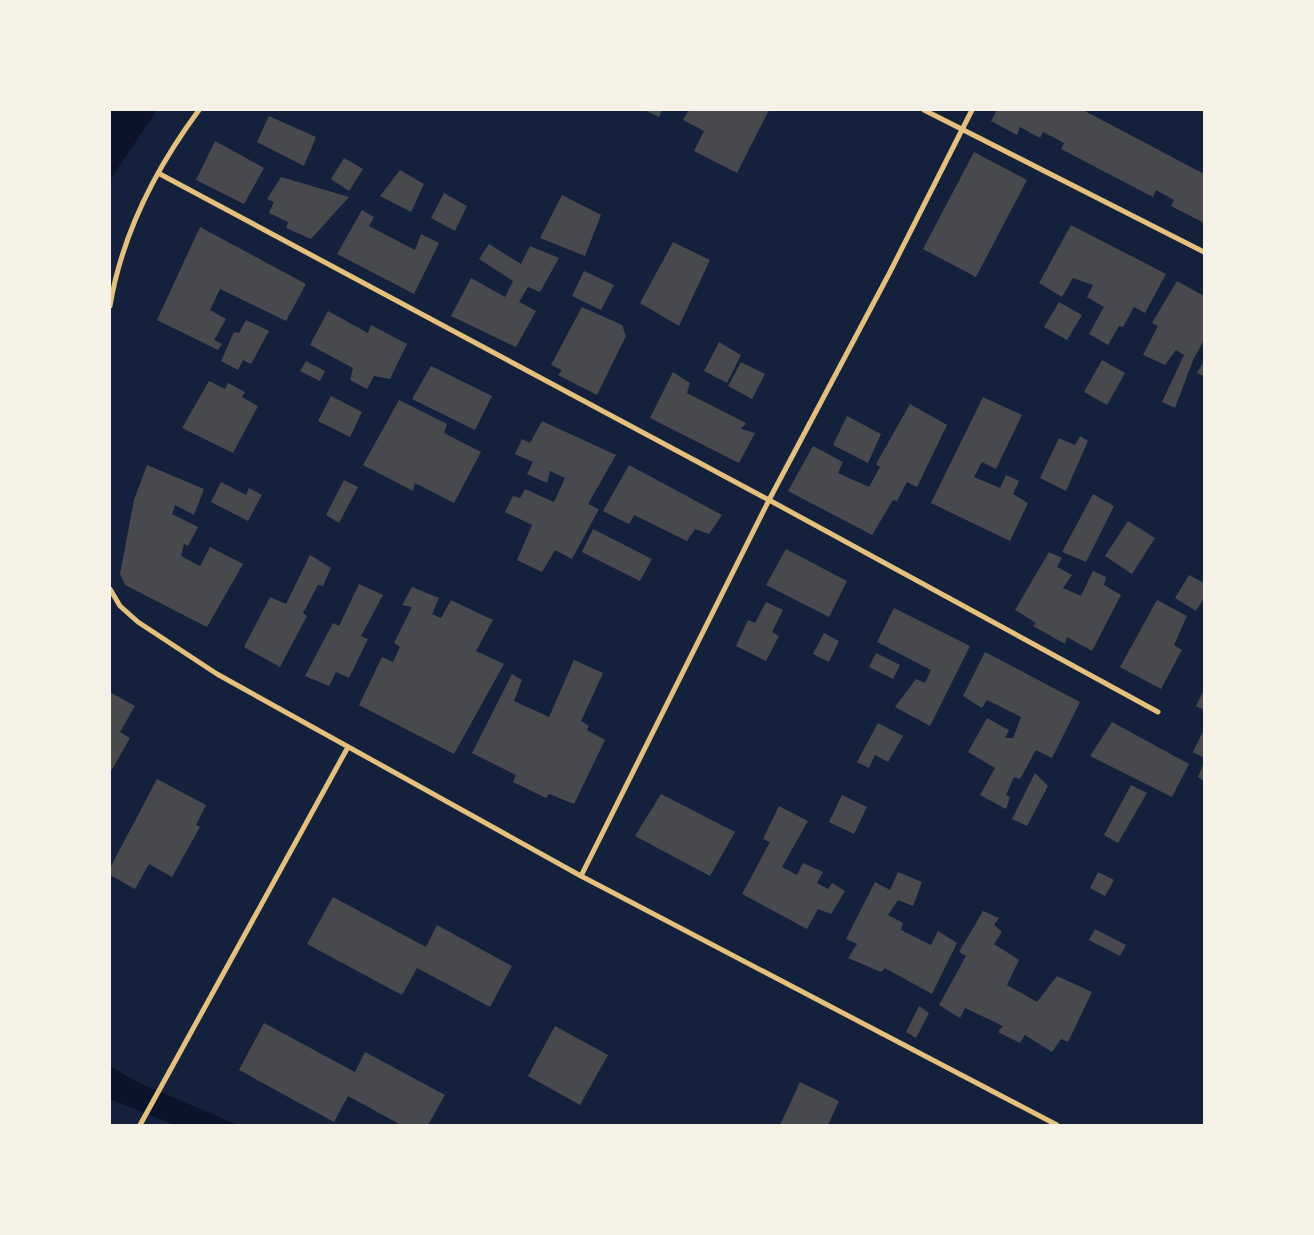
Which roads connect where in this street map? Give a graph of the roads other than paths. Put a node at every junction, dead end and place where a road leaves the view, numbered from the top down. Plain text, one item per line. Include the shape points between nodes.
1 (199, 110) edge
2 (924, 110) edge
3 (972, 110) edge
4 (962, 129) junction
5 (158, 173) junction
6 (1204, 252) edge
7 (110, 306) edge
8 (769, 500) junction
9 (110, 589) edge
10 (1158, 712) dead end
11 (348, 747) junction
12 (581, 876) junction
13 (140, 1125) edge
14 (1056, 1125) edge

1 - 5 street
2 - 4 street
3 - 4 street
4 - 6 street
4 - 8 street
5 - 7 street via 138,210 123,250
5 - 8 street
8 - 10 street
8 - 12 street
9 - 11 street via 120,606 138,622 217,674
11 - 12 street
11 - 13 street
12 - 14 street

